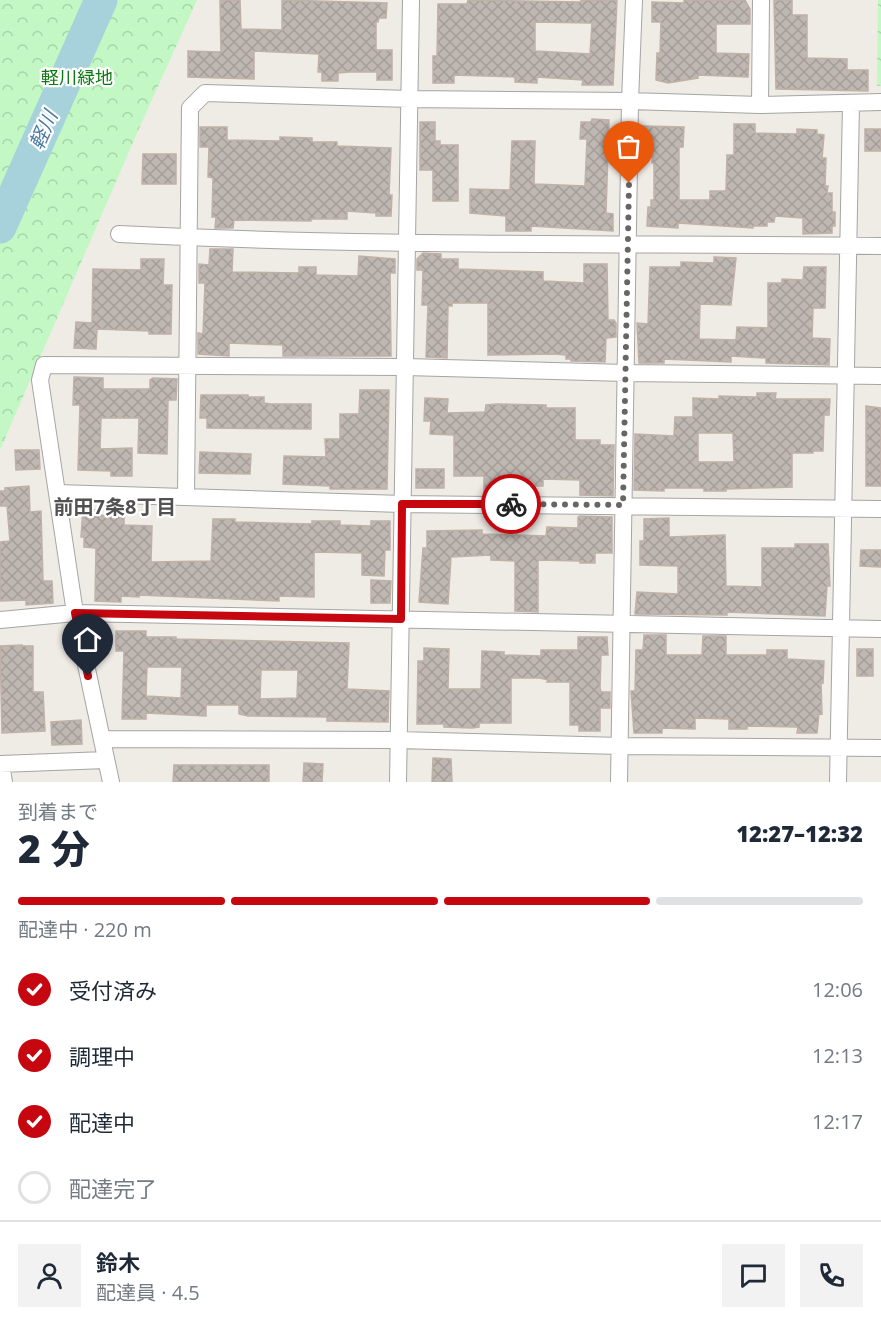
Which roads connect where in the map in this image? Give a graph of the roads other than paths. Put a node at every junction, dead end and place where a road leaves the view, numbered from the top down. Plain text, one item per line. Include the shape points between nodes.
1 (411, 0) edge
2 (633, 0) edge
3 (761, 0) edge
4 (410, 99) junction
5 (630, 100) junction
6 (881, 102) edge
7 (851, 104) junction
8 (760, 105) junction
9 (119, 234) dead end
10 (188, 237) junction
11 (407, 242) junction
12 (628, 246) junction
13 (849, 246) junction
14 (881, 246) edge
15 (187, 365) junction
16 (405, 367) junction
17 (626, 373) junction
18 (846, 375) junction
19 (881, 376) edge
20 (57, 493) junction
21 (186, 497) junction
22 (402, 504) junction
23 (623, 505) junction
24 (843, 509) junction
25 (881, 509) edge
26 (75, 613) junction
27 (401, 619) junction
28 (0, 620) edge
29 (622, 623) junction
30 (841, 629) junction
31 (881, 629) edge
32 (102, 740) junction
33 (398, 740) junction
34 (620, 746) junction
35 (838, 747) junction
36 (881, 748) edge
37 (106, 760) junction
38 (0, 764) edge
39 (4, 782) edge
40 (111, 782) edge
41 (398, 782) edge
42 (619, 782) edge
43 (838, 782) edge

1 - 4 street
2 - 5 street
3 - 8 street
4 - 5 street
4 - 10 street via 206,93 190,108
4 - 11 street
5 - 8 street
5 - 12 street
6 - 7 street
7 - 8 street
7 - 13 street
9 - 10 street
10 - 11 street
10 - 15 street
11 - 12 street
11 - 16 street
12 - 13 street
12 - 17 street
13 - 14 street
13 - 18 street
15 - 16 street
15 - 20 street via 44,365 40,380
15 - 21 street
16 - 17 street
16 - 22 street
17 - 18 street
17 - 23 street
18 - 19 street
18 - 24 street
20 - 21 street
20 - 26 street
21 - 22 street
22 - 23 street
22 - 27 street
23 - 24 street
23 - 29 street
24 - 25 street
24 - 30 street
26 - 27 street
26 - 28 street
26 - 32 street
27 - 29 street
27 - 33 street
29 - 30 street
29 - 34 street
30 - 31 street
30 - 35 street
32 - 33 street
32 - 37 street
33 - 34 street
33 - 41 street
34 - 35 street
34 - 42 street
35 - 36 street
35 - 43 street
37 - 38 street
37 - 40 street
38 - 39 street

